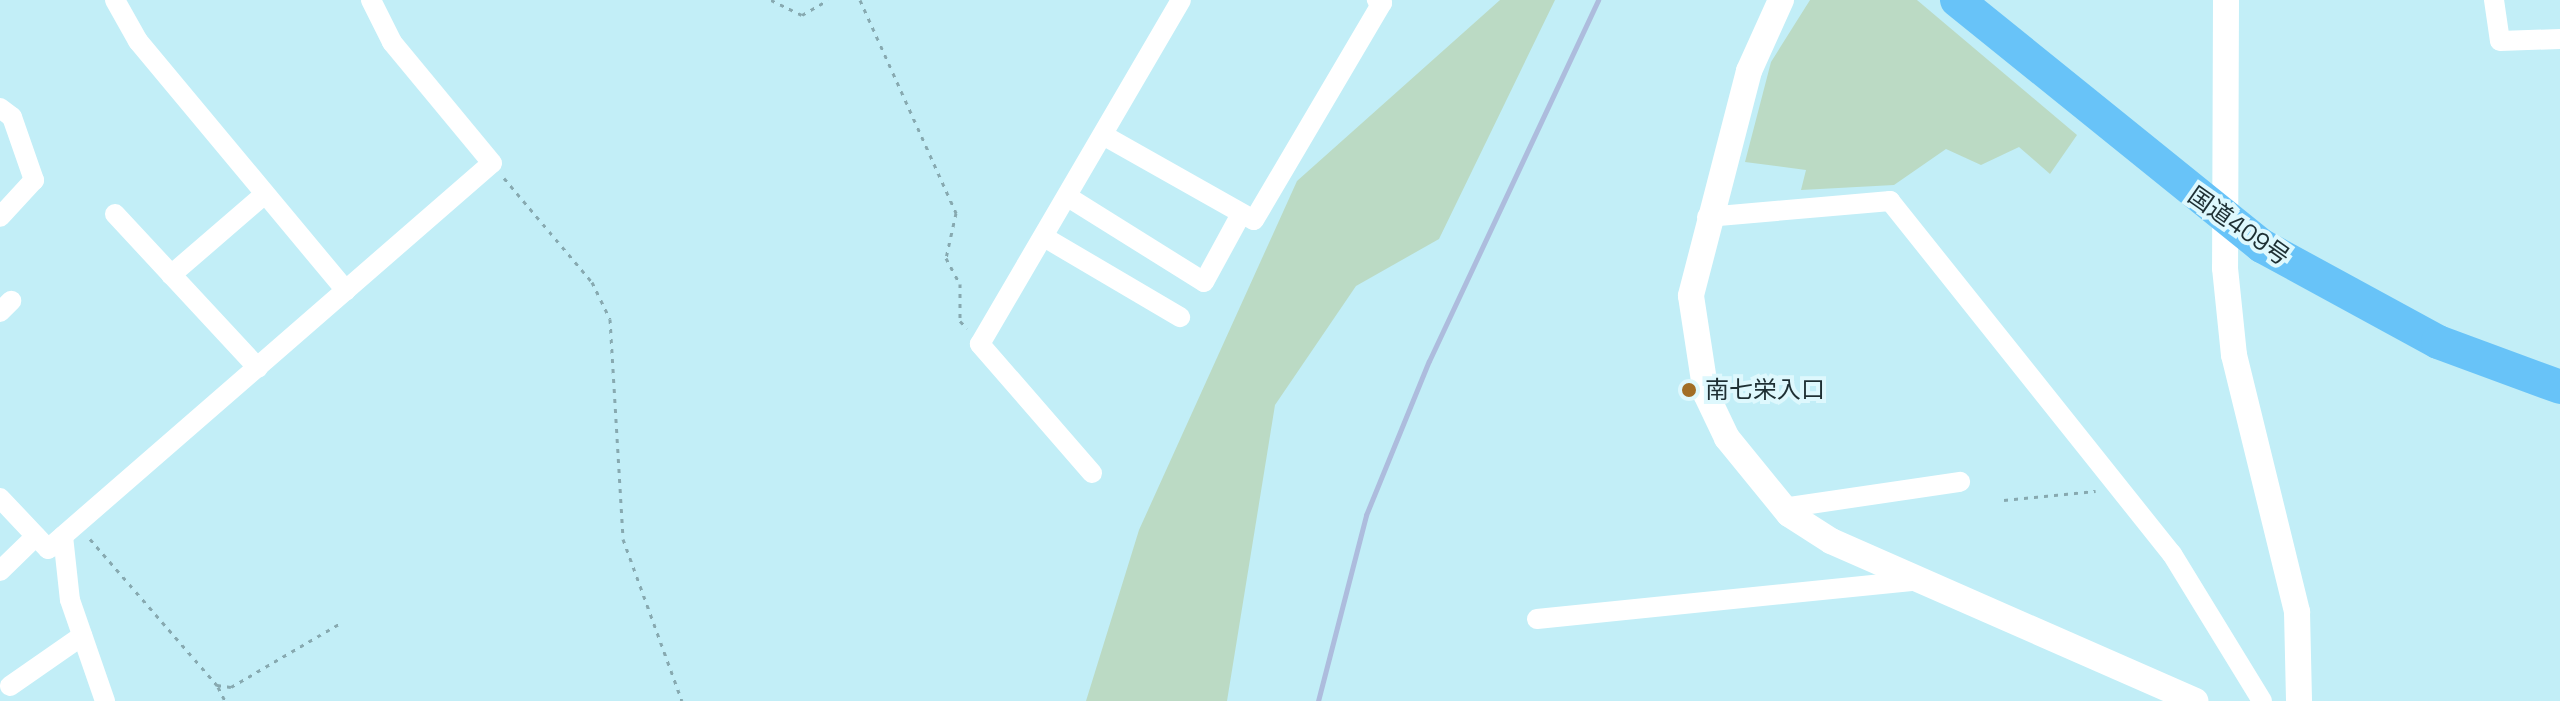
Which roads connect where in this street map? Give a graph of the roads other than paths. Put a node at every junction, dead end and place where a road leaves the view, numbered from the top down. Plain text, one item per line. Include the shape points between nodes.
1 (115, 0) edge
2 (371, 0) edge
3 (1181, 0) edge
4 (1377, 0) edge
5 (1781, 0) edge
6 (1957, 0) edge
7 (2226, 0) edge
8 (2494, 0) edge
9 (2560, 39) edge
10 (0, 108) edge
11 (1103, 135) junction
12 (265, 194) junction
13 (1068, 197) junction
14 (115, 214) dead end
15 (1241, 214) junction
16 (0, 217) edge
17 (1707, 217) junction
18 (2227, 223) junction
19 (1044, 237) junction
20 (171, 275) junction
21 (346, 291) junction
22 (1180, 317) dead end
23 (258, 368) junction
24 (2560, 387) edge
25 (1092, 473) dead end
26 (1960, 482) dead end
27 (0, 498) edge
28 (1783, 508) junction
29 (70, 530) junction
30 (36, 536) junction
31 (0, 571) edge
32 (1914, 581) junction
33 (1537, 619) dead end
34 (82, 636) junction
35 (10, 686) dead end
36 (105, 701) edge
37 (2195, 701) edge
38 (2262, 701) edge
39 (2299, 701) edge

1 - 12 street via 138,41
2 - 21 street via 392,42 492,163
3 - 11 street
4 - 15 street via 1382,3 1254,220
5 - 17 street via 1749,71
6 - 18 highway, 国道409号
7 - 18 street
8 - 9 street via 2500,41
10 - 16 street via 12,117 34,180
11 - 13 street
11 - 15 street
12 - 20 street
12 - 21 street
13 - 15 street via 1204,282
13 - 19 street
14 - 20 street
17 - 28 street via 1691,296 1706,394 1752,475
17 - 38 street via 1890,201 2172,554
18 - 24 highway, 国道409号 via 2363,306 2474,358
18 - 39 street via 2234,355 2297,612
19 - 22 street
19 - 25 street via 980,344
20 - 23 street
21 - 23 street
23 - 29 street
26 - 28 street
27 - 30 street
28 - 32 street via 1831,541
29 - 30 street via 48,549
29 - 34 street
30 - 31 street
32 - 33 street
32 - 37 street
34 - 35 street
34 - 36 street

